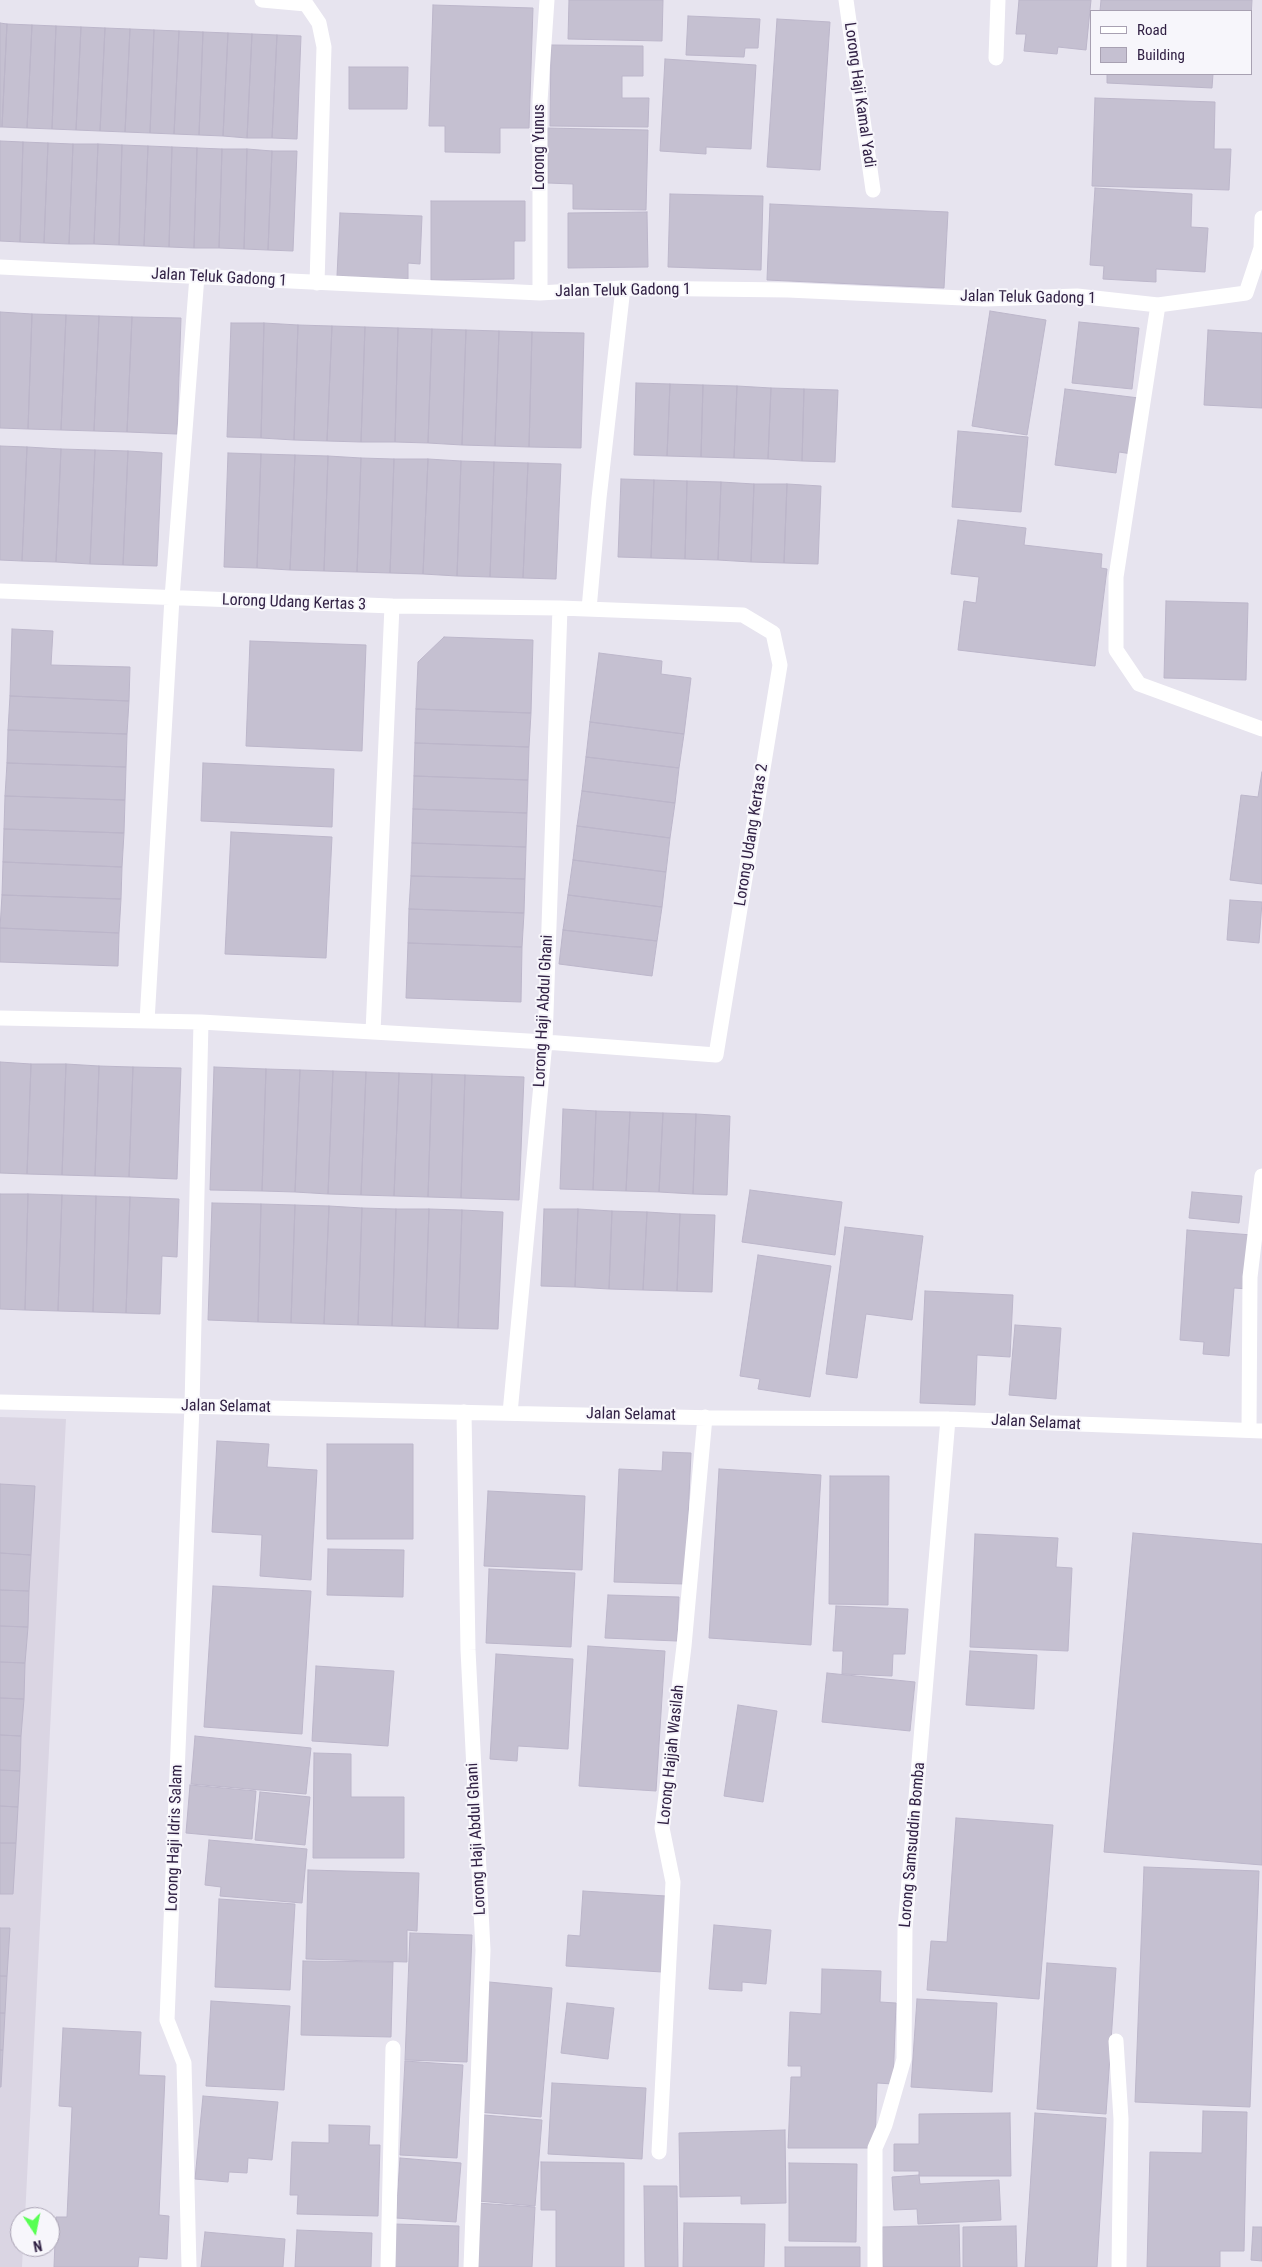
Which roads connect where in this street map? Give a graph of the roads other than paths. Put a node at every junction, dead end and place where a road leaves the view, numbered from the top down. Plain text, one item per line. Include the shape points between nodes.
1 (262, 0) edge
2 (547, 0) edge
3 (846, 0) edge
4 (998, 0) edge
5 (996, 58) dead end
6 (873, 190) dead end
7 (1262, 218) edge
8 (0, 267) edge
9 (197, 276) junction
10 (317, 283) junction
11 (623, 288) junction
12 (540, 293) junction
13 (1158, 305) junction
14 (0, 591) edge
15 (172, 598) junction
16 (392, 606) junction
17 (560, 608) junction
18 (589, 609) junction
19 (1262, 729) edge
20 (0, 1018) edge
21 (147, 1021) junction
22 (201, 1022) junction
23 (373, 1032) junction
24 (545, 1042) junction
25 (1262, 1176) edge
26 (0, 1402) edge
27 (192, 1406) junction
28 (464, 1412) junction
29 (510, 1413) junction
30 (705, 1417) junction
31 (948, 1419) junction
32 (1256, 1430) edge
33 (1116, 2041) dead end
34 (393, 2048) dead end
35 (659, 2152) dead end
36 (189, 2267) edge
37 (388, 2267) edge
38 (471, 2267) edge
39 (875, 2267) edge
40 (1119, 2267) edge

1 - 10 street via 306,4 319,23 324,47
2 - 12 street, Lorong Yunus via 540,101
3 - 6 street, Lorong Haji Kamal Yadi
4 - 5 street
7 - 13 street, Jalan Teluk Gadong 1 via 1261,248 1246,293
8 - 9 street, Jalan Teluk Gadong 1
9 - 10 street, Jalan Teluk Gadong 1
9 - 15 street
10 - 12 street, Jalan Teluk Gadong 1
11 - 12 street, Jalan Teluk Gadong 1
11 - 13 street, Jalan Teluk Gadong 1 via 788,290 985,299 1077,296
11 - 18 street
13 - 19 street via 1116,576 1116,650 1140,684
14 - 15 street, Lorong Udang Kertas 3
15 - 16 street, Lorong Udang Kertas 3
15 - 21 street
16 - 17 street, Lorong Udang Kertas 3
16 - 23 street
17 - 18 street, Lorong Udang Kertas 3
17 - 24 street, Lorong Haji Abdul Ghani
18 - 24 street, Lorong Udang Kertas 2 via 743,614 773,633 780,665 716,1055
20 - 21 street
21 - 22 street
22 - 23 street
22 - 27 street, Lorong Haji Idris Salam
23 - 24 street
24 - 29 street, Lorong Haji Abdul Ghani
25 - 32 street via 1250,1277
26 - 27 street, Jalan Selamat
27 - 28 street, Jalan Selamat
27 - 36 street, Lorong Haji Idris Salam via 167,2020 184,2063
28 - 29 street, Jalan Selamat
28 - 38 street, Lorong Haji Abdul Ghani via 468,1650 483,1950
29 - 30 street, Jalan Selamat
30 - 31 street, Jalan Selamat
30 - 35 street, Lorong Hajjah Wasilah via 684,1646 662,1828 673,1882
31 - 32 street, Jalan Selamat
31 - 39 street, Lorong Samsuddin Bomba via 905,1928 904,2059 875,2148
33 - 40 street via 1121,2119
34 - 37 street

